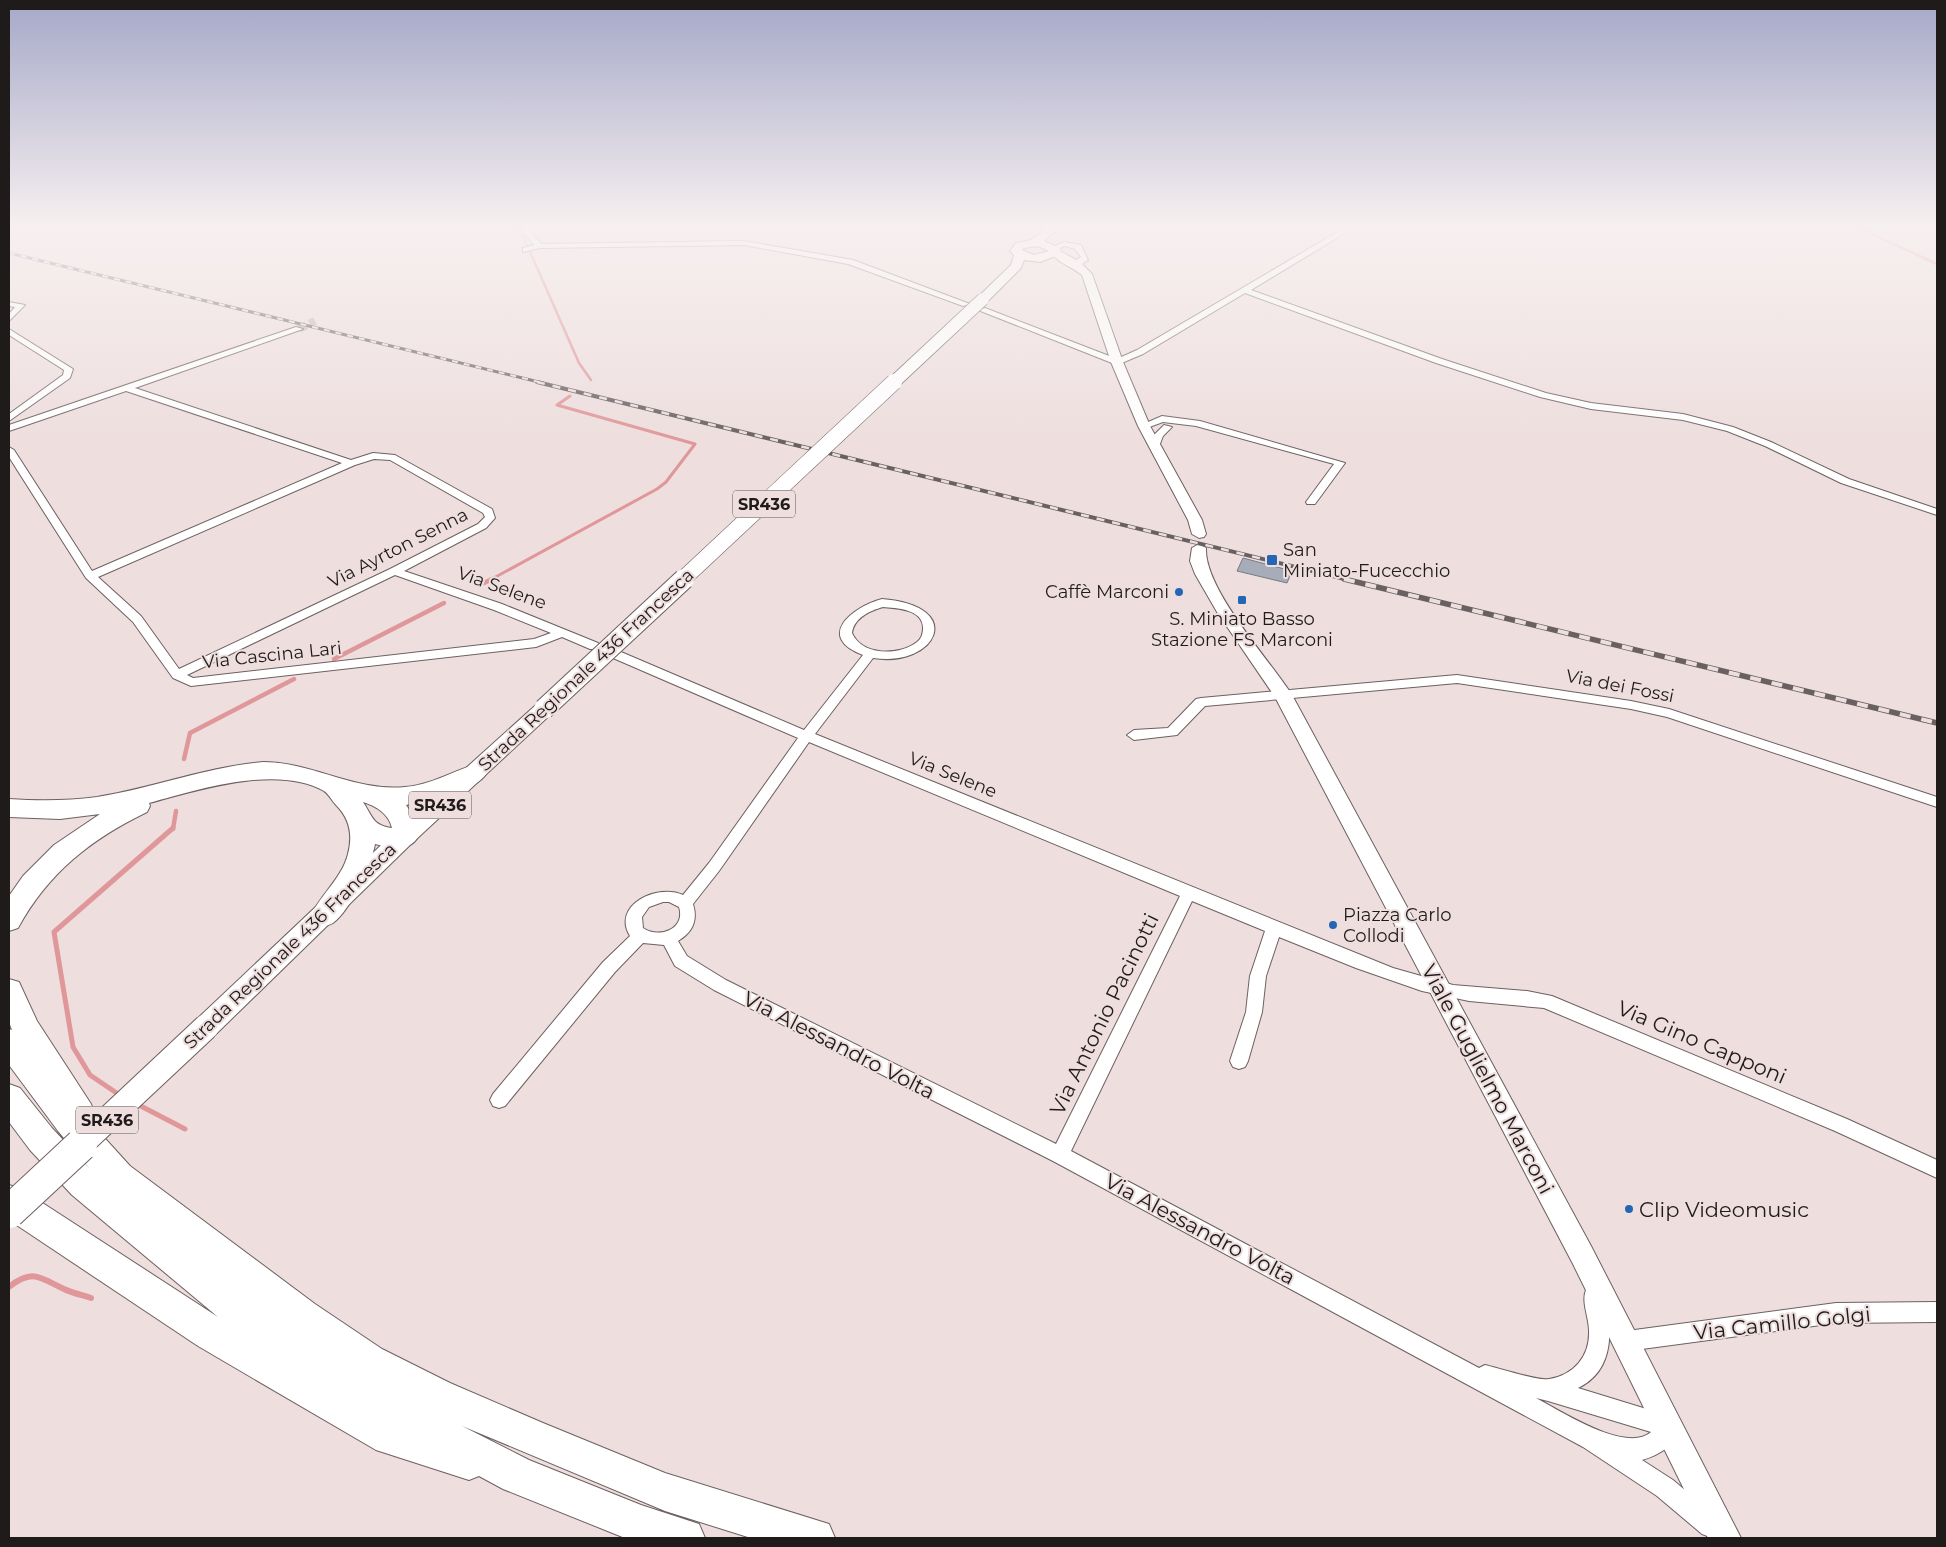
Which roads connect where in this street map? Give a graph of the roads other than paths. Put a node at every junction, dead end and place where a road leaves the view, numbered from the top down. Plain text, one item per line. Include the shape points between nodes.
1 (953, 299) edge
2 (987, 299) edge
3 (1095, 299) edge
4 (1232, 299) edge
5 (1269, 299) edge
6 (9, 304) edge
7 (966, 304) dead end
8 (982, 305) junction
9 (9, 319) edge
10 (299, 328) tunnel mouth
11 (9, 332) edge
12 (1116, 362) junction
13 (126, 388) junction
14 (9, 418) edge
15 (1142, 421) junction
16 (1165, 423) junction
17 (9, 428) edge
18 (1155, 447) junction
19 (9, 450) edge
20 (351, 463) junction
21 (1310, 502) dead end
22 (1937, 512) edge
23 (394, 571) junction
24 (90, 576) junction
25 (562, 632) junction
26 (594, 646) dead end
27 (870, 654) junction
28 (617, 655) dead end
29 (177, 675) junction
30 (1283, 695) junction
31 (1134, 735) dead end
32 (806, 736) junction
33 (474, 774) junction
34 (202, 780) junction
35 (333, 785) junction
36 (373, 797) junction
37 (1937, 802) edge
38 (9, 808) edge
39 (361, 825) junction
40 (404, 837) junction
41 (1189, 892) junction
42 (685, 903) junction
43 (324, 915) junction
44 (9, 920) edge
45 (1274, 929) junction
46 (640, 936) junction
47 (668, 938) junction
48 (1440, 988) junction
49 (9, 991) edge
50 (9, 1042) edge
51 (1239, 1061) dead end
52 (9, 1098) edge
53 (499, 1100) dead end
54 (1060, 1155) junction
55 (1937, 1169) edge
56 (119, 1177) junction
57 (9, 1201) edge
58 (9, 1212) edge
59 (1582, 1255) junction
60 (1937, 1312) edge
61 (1627, 1341) junction
62 (1467, 1372) junction
63 (1548, 1390) junction
64 (1671, 1427) junction
65 (1591, 1439) junction
66 (517, 1475) junction
67 (685, 1538) edge
68 (815, 1538) edge
69 (1725, 1538) edge

1 - 7 street
2 - 8 main road, Strada Regionale 436 Francesca / SR436
3 - 12 street, Viale Guglielmo Marconi
4 - 12 street via 1140,352
5 - 22 street via 1543,395 1591,406 1645,410 1730,429 1845,481
6 - 9 street via 21,305
8 - 12 street
8 - 33 main road, Strada Regionale 436 Francesca / SR436, bridge
10 - 13 street
11 - 14 street via 69,369 67,376
12 - 15 street, Viale Guglielmo Marconi
13 - 17 street
13 - 20 street
15 - 16 street
15 - 18 street, Viale Guglielmo Marconi
16 - 18 street
16 - 21 street via 1181,421 1238,433 1340,462
18 - 30 street, Viale Guglielmo Marconi via 1195,520 1198,561 1203,574
19 - 24 street
20 - 23 street, Via Ayrton Senna via 373,456 392,457 488,511 490,518 482,526
20 - 24 street, Via Ayrton Senna
23 - 25 street, Via Selene
23 - 29 street, Via Ayrton Senna
24 - 29 street via 137,619
25 - 26 street, Via Selene
25 - 29 street, Via Cascina Lari via 536,643 191,682
27 - 27 street via 899,654 923,643 929,635 926,617 918,610 895,603 869,606 858,612 846,626 846,635 851,643
27 - 32 street
28 - 32 street, Via Selene
30 - 31 street, Via dei Fossi via 1201,702 1172,732
30 - 37 street, Via dei Fossi via 1467,680 1646,708 1748,738
30 - 48 street, Viale Guglielmo Marconi
32 - 41 street, Via Selene
32 - 42 street
33 - 36 highway via 418,796
33 - 40 main road, Strada Regionale 436 Francesca / SR436
34 - 35 highway via 232,773 270,770 304,775
34 - 38 highway via 88,807
34 - 44 highway via 122,814 79,840 44,868 23,894
35 - 36 highway
35 - 39 highway via 354,808
36 - 40 highway via 396,808 405,822
39 - 40 highway via 378,835
39 - 43 highway via 361,845 353,874
40 - 43 main road, Strada Regionale 436 Francesca / SR436
41 - 45 street, Via Selene
41 - 54 street, Via Antonio Pacinotti
42 - 46 street via 671,896 644,903 632,924
42 - 47 street via 689,915 687,922 683,929
43 - 58 main road, Strada Regionale 436 Francesca / SR436, bridge
45 - 48 street, Via Selene via 1420,984
45 - 51 street via 1258,976 1254,1012
46 - 47 street via 653,941
46 - 53 street via 608,967
47 - 54 street, Via Alessandro Volta via 681,961 720,985
48 - 55 street, Via Gino Capponi via 1546,1001 1832,1121
48 - 59 street, Viale Guglielmo Marconi
49 - 56 highway via 27,1030
50 - 56 highway via 69,1121
52 - 66 highway via 83,1184 236,1310 336,1381
54 - 62 street, Via Alessandro Volta
56 - 68 highway via 303,1316 370,1362 534,1439 665,1492
57 - 66 highway via 211,1333 389,1438
59 - 61 street, Viale Guglielmo Marconi
59 - 63 street via 1599,1324 1598,1350 1584,1374
60 - 61 street, Via Camillo Golgi via 1836,1313
61 - 64 street, Viale Guglielmo Marconi
62 - 63 street
62 - 65 street, Via Alessandro Volta
63 - 64 street
64 - 65 street via 1648,1448 1633,1451
64 - 69 street, Viale Guglielmo Marconi
65 - 69 street, Via Alessandro Volta via 1665,1488
66 - 67 highway

